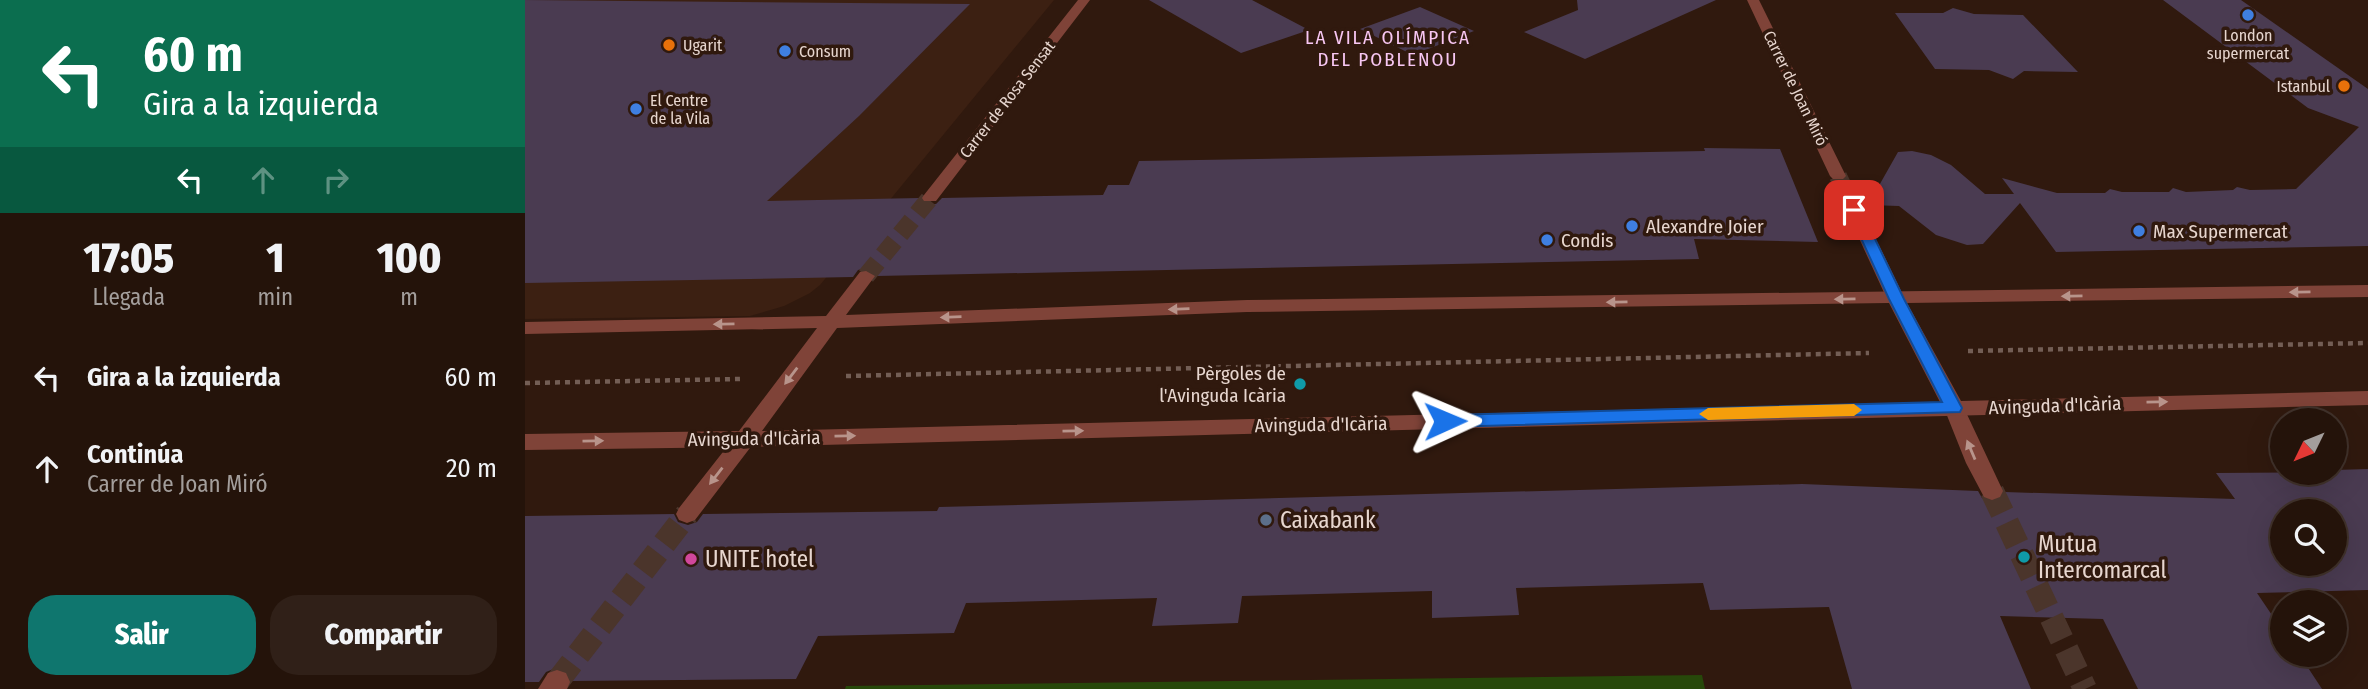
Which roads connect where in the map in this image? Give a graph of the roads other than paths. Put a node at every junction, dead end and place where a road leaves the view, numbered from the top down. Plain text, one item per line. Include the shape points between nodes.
1 (1084, 0) edge
2 (1753, 0) edge
3 (1838, 176) tunnel mouth
4 (930, 198) tunnel mouth
5 (1854, 210) tunnel mouth
6 (866, 276) tunnel mouth
7 (2368, 291) edge
8 (1896, 299) junction
9 (832, 322) junction
10 (525, 328) edge
11 (2368, 398) edge
12 (1954, 408) junction
13 (745, 439) junction
14 (525, 442) edge
15 (1992, 491) tunnel mouth
16 (687, 514) tunnel mouth

1 - 4 street, Carrer de Rosa Sensat
2 - 3 street, Carrer de Joan Miró
5 - 8 street
6 - 9 street
7 -> 8 street
8 -> 9 street via 1247,306
8 - 12 street
9 -> 10 street
9 -> 13 street
12 -> 11 street, Avinguda d'Icària
13 -> 12 street, Avinguda d'Icària
15 -> 12 street
14 -> 13 street, Avinguda d'Icària
13 -> 16 street

